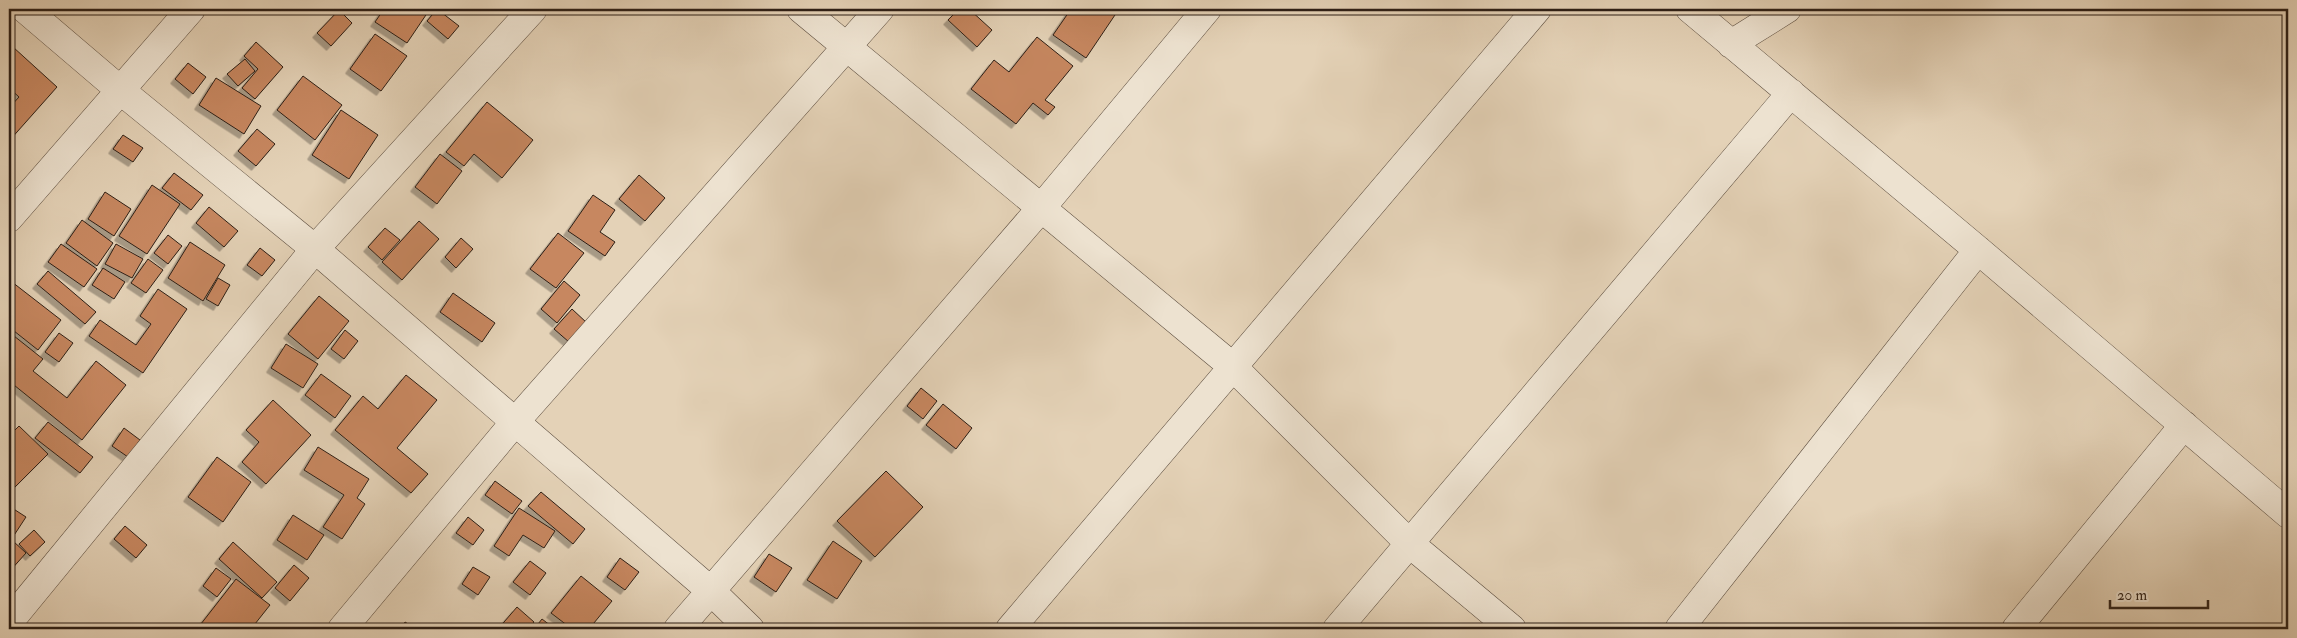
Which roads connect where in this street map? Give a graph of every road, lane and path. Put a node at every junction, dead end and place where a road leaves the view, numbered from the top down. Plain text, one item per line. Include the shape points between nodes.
1 (25, 9) edge
2 (191, 9) edge
3 (533, 9) edge
4 (801, 9) edge
5 (880, 9) edge
6 (1207, 9) edge
7 (1536, 9) edge
8 (1690, 9) edge
9 (1787, 9) edge
10 (1731, 44) junction
11 (847, 48) junction
12 (120, 90) junction
13 (1791, 93) junction
14 (1042, 207) junction
15 (9, 218) edge
16 (315, 249) junction
17 (1978, 250) junction
18 (1232, 366) junction
19 (514, 423) junction
20 (2184, 425) junction
21 (2288, 514) edge
22 (1409, 543) junction
23 (711, 591) junction
24 (9, 622) edge
25 (342, 629) edge
26 (678, 629) edge
27 (750, 629) edge
28 (1010, 629) edge
29 (1337, 629) edge
30 (1512, 629) edge
31 (1679, 629) edge
32 (2016, 629) edge

1 - 12 street
2 - 12 street
3 - 16 street
4 - 11 street
5 - 11 street
6 - 14 street
7 - 18 street
8 - 10 street
9 - 10 street
10 - 13 street
11 - 14 street
11 - 19 street
12 - 15 street
12 - 16 street
13 - 17 street
13 - 22 street
14 - 18 street
14 - 23 street
16 - 19 street
16 - 24 street
17 - 20 street
17 - 31 street
18 - 22 street
18 - 28 street
19 - 23 street
19 - 25 street
20 - 21 street
20 - 32 street
22 - 29 street
22 - 30 street
23 - 26 street
23 - 27 street

